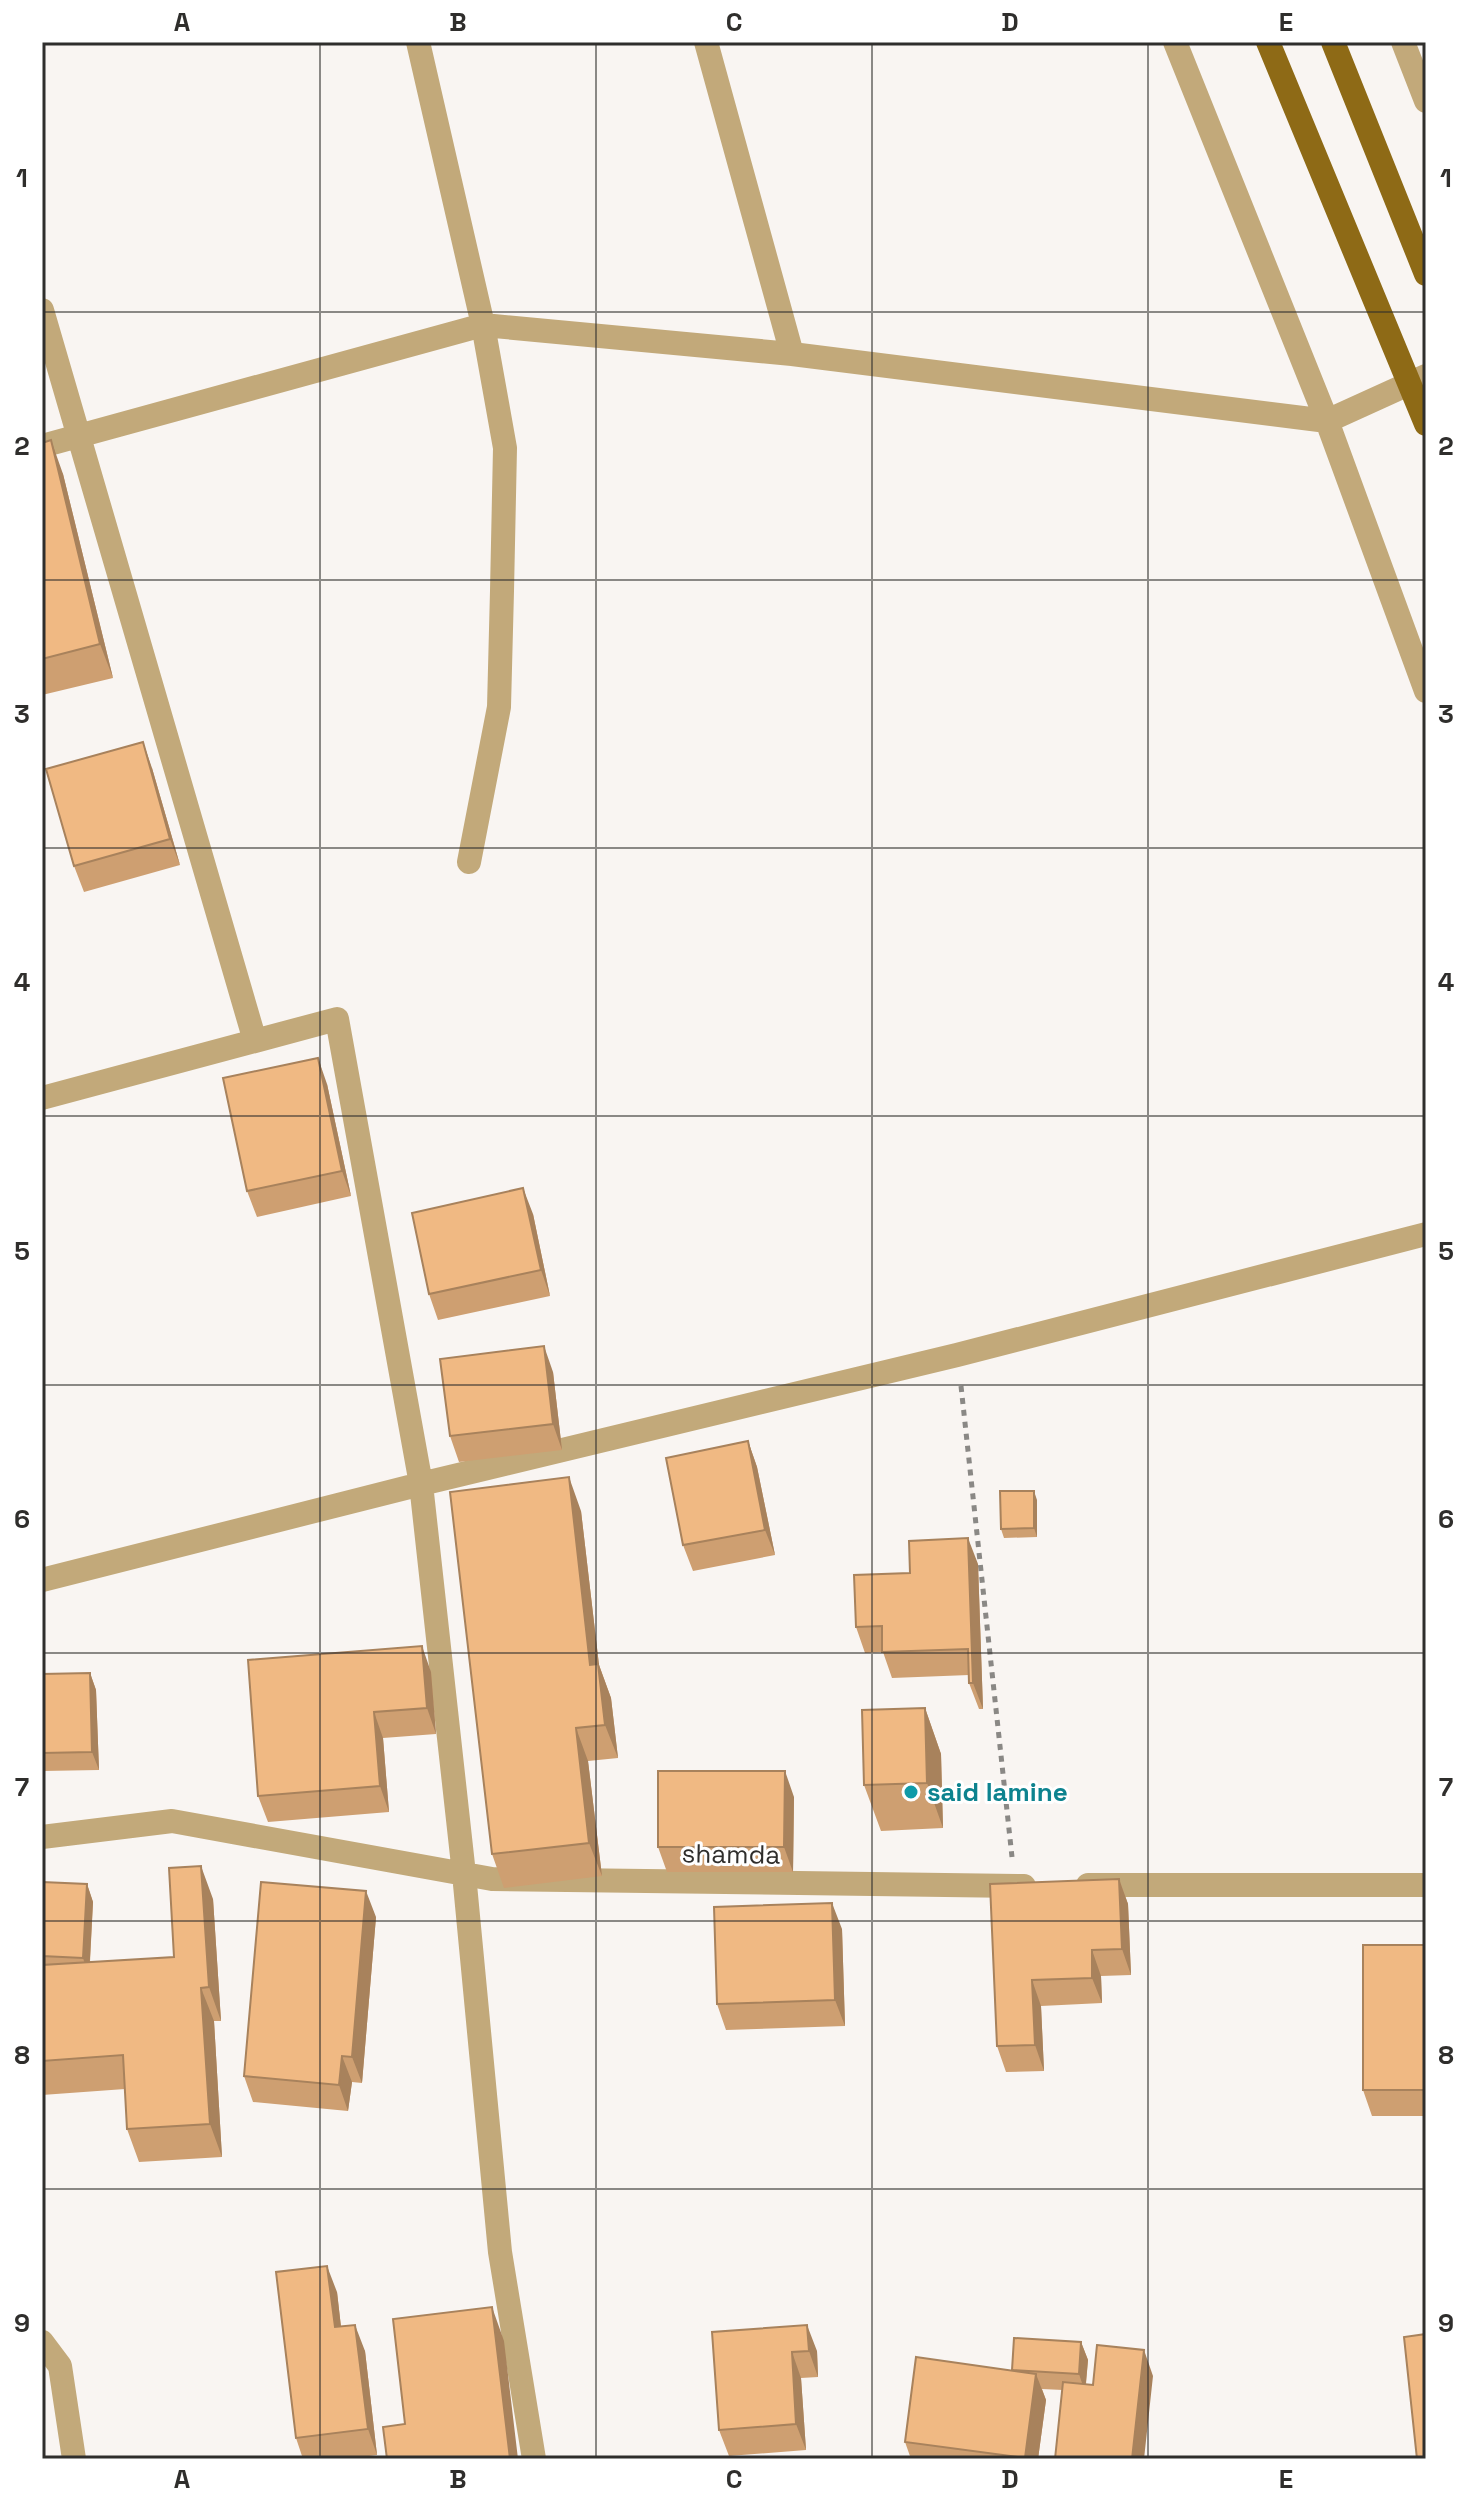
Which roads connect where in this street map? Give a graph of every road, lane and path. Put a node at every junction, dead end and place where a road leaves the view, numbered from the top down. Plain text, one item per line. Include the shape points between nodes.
1 (418, 42) edge
2 (706, 42) edge
3 (1175, 42) edge
4 (1268, 42) edge
5 (1333, 42) edge
6 (1403, 42) edge
7 (1426, 101) edge
8 (1426, 274) edge
9 (42, 310) edge
10 (483, 325) junction
11 (792, 354) junction
12 (1417, 379) edge
13 (1327, 421) junction
14 (1426, 424) edge
15 (78, 436) junction
16 (42, 446) edge
17 (1426, 691) edge
18 (469, 862) dead end
19 (255, 1041) junction
20 (42, 1098) edge
21 (1426, 1234) edge
22 (957, 1355) junction
23 (421, 1484) junction
24 (42, 1580) edge
25 (42, 1837) edge
26 (464, 1874) junction
27 (1426, 1885) edge
28 (1015, 1886) junction
29 (42, 2342) edge
30 (74, 2459) edge
31 (534, 2459) edge

1 - 10 street
2 - 11 street
3 - 13 street
4 - 12 main road
5 - 8 main road
6 - 7 street
9 - 15 street
10 - 11 street
10 - 15 street
10 - 18 street via 505,448 499,707
11 - 13 street
12 - 13 street
12 - 14 main road
13 - 17 street
15 - 16 street
15 - 19 street
19 - 20 street
19 - 23 street via 337,1019
21 - 22 street
22 - 23 street
22 - 28 path
23 - 24 street
23 - 26 street
25 - 26 street, shamda via 172,1821
26 - 28 street, shamda via 492,1879
26 - 31 street via 500,2252
27 - 28 street, shamda
29 - 30 street via 60,2366

